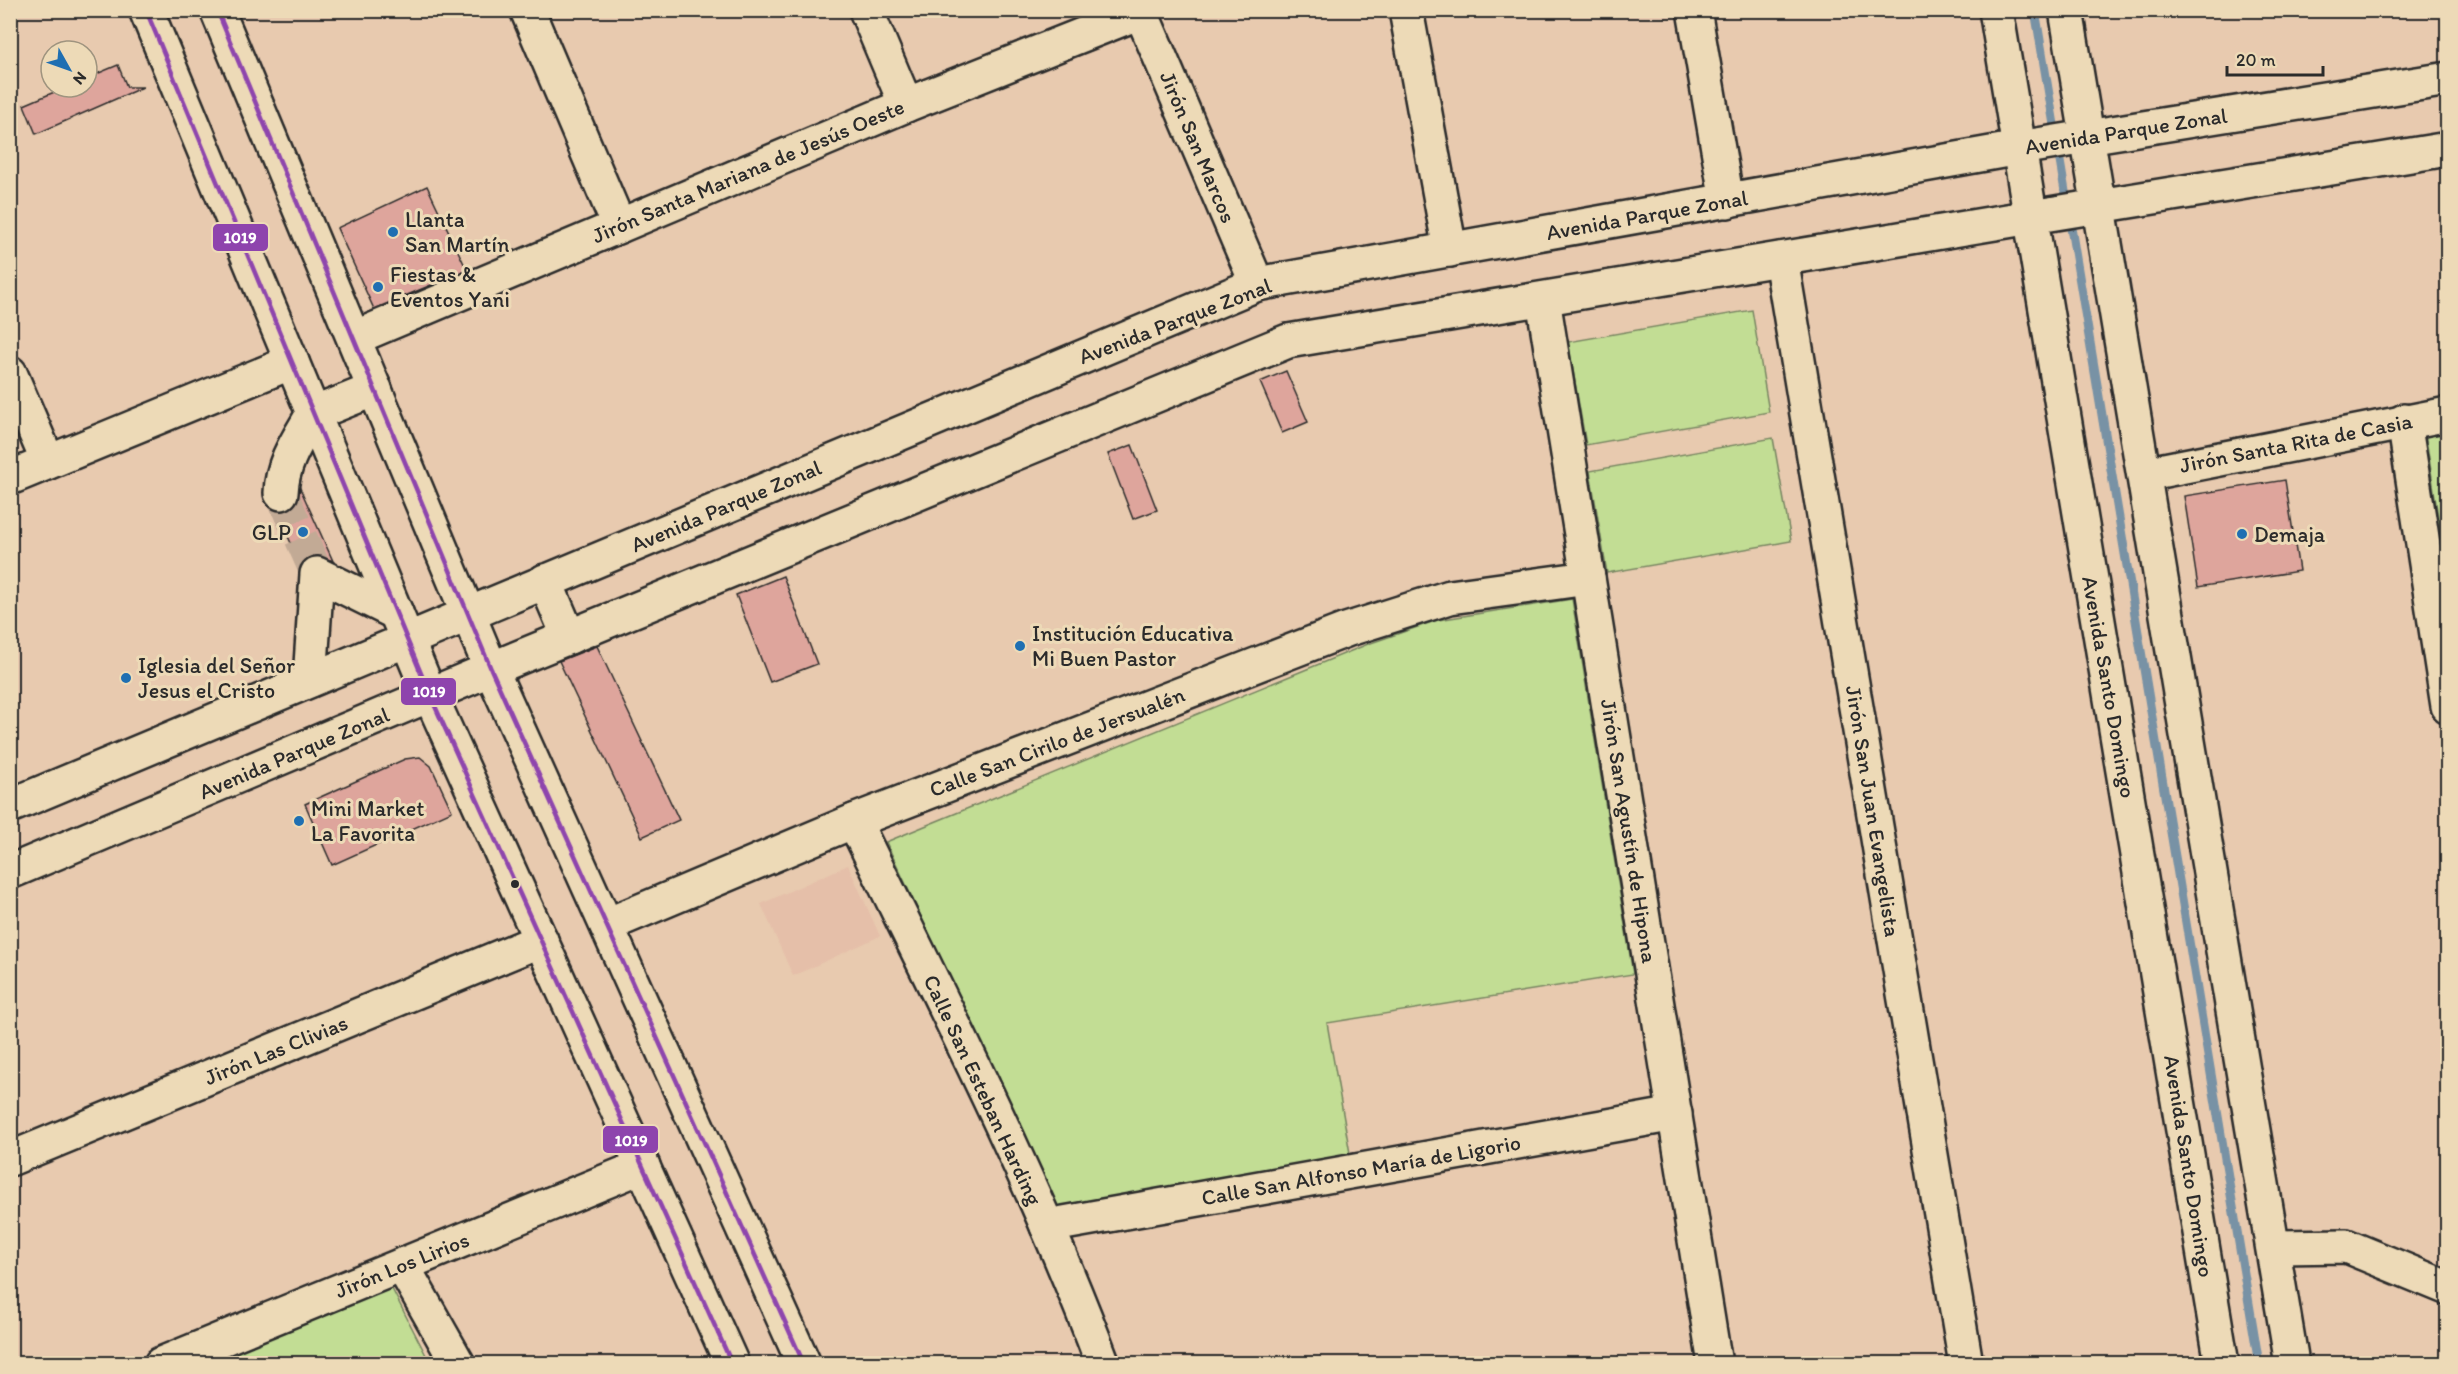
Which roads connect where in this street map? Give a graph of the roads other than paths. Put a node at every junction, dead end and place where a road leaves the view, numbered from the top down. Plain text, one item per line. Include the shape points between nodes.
1 (146, 10) edge
2 (217, 10) edge
3 (527, 10) edge
4 (866, 10) edge
5 (1406, 10) edge
6 (1694, 10) edge
7 (1996, 10) edge
8 (2066, 10) edge
9 (1142, 11) edge
10 (2448, 79) edge
11 (906, 105) junction
12 (2088, 136) junction
13 (2019, 148) junction
14 (2448, 149) edge
15 (1727, 201) junction
16 (2099, 206) junction
17 (2031, 217) junction
18 (619, 226) junction
19 (1450, 250) junction
20 (1781, 259) junction
21 (1257, 284) junction
22 (1543, 299) junction
23 (354, 338) junction
24 (292, 362) junction
25 (10, 373) edge
26 (375, 389) junction
27 (313, 414) junction
28 (2448, 414) edge
29 (2404, 421) junction
30 (48, 462) junction
31 (2144, 474) junction
32 (10, 478) edge
33 (281, 493) tunnel mouth
34 (1588, 578) junction
35 (546, 581) junction
36 (468, 614) junction
37 (401, 626) junction
38 (569, 637) junction
39 (491, 669) junction
40 (310, 680) junction
41 (430, 695) junction
42 (2448, 706) edge
43 (10, 806) edge
44 (854, 821) junction
45 (10, 872) edge
46 (607, 925) junction
47 (541, 940) junction
48 (1675, 1114) junction
49 (10, 1159) edge
50 (643, 1166) junction
51 (1047, 1226) junction
52 (2273, 1247) junction
53 (402, 1265) junction
54 (2448, 1288) edge
55 (161, 1364) edge
56 (458, 1364) edge
57 (732, 1364) edge
58 (804, 1364) edge
59 (1103, 1364) edge
60 (1715, 1364) edge
61 (1966, 1364) edge
62 (2222, 1364) edge
63 (2292, 1364) edge

1 - 24 street
2 - 23 street
3 - 18 street
4 - 11 street
5 - 19 street
6 - 15 street
7 - 13 street, Avenida Santo Domingo
8 - 12 street
9 - 11 street, Jirón Santa Mariana de Jesús Oeste
9 - 21 street, Jirón San Marcos
10 - 12 street, Avenida Parque Zonal
11 - 18 street, Jirón Santa Mariana de Jesús Oeste
12 - 13 street, Avenida Parque Zonal
12 - 16 street
13 - 15 street, Avenida Parque Zonal
13 - 17 street, Avenida Santo Domingo
14 - 16 street, Avenida Parque Zonal
15 - 19 street, Avenida Parque Zonal
16 - 17 street, Avenida Parque Zonal
16 - 31 street
17 - 20 street, Avenida Parque Zonal
17 - 62 street, Avenida Santo Domingo
18 - 23 street, Jirón Santa Mariana de Jesús Oeste
19 - 21 street, Avenida Parque Zonal
20 - 22 street, Avenida Parque Zonal
20 - 61 street, Jirón San Juan Evangelista
21 - 35 street, Avenida Parque Zonal
22 - 34 street, Jirón San Agustín de Hipona
22 - 38 street, Avenida Parque Zonal via 1288,341
23 - 26 street
24 - 27 street
24 - 30 street
25 - 30 street
26 - 27 street
26 - 36 street
27 - 33 street via 288,458
27 - 37 street
28 - 29 street, Jirón Santa Rita de Casia
29 - 31 street, Jirón Santa Rita de Casia
29 - 42 street
30 - 32 street
31 - 52 street
34 - 44 street, Calle San Cirilo de Jersualén via 1450,597 1406,609
34 - 48 street, Jirón San Agustín de Hipona
35 - 36 street, Avenida Parque Zonal
35 - 38 street
36 - 37 street, Avenida Parque Zonal
36 - 39 street
37 - 40 street, Avenida Parque Zonal
37 - 40 street via 317,574
37 - 41 street
38 - 39 street, Avenida Parque Zonal
39 - 41 street, Avenida Parque Zonal
39 - 46 street
40 - 43 street, Avenida Parque Zonal
41 - 45 street, Avenida Parque Zonal
41 - 47 street
44 - 46 street, Calle San Cirilo de Jersualén
44 - 51 street, Calle San Esteban Harding
46 - 58 street
47 - 49 street, Jirón Las Clivias
47 - 50 street
48 - 51 street, Calle San Alfonso María de Ligorio
48 - 60 street, Jirón San Agustín de Hipona
50 - 53 street, Jirón Los Lirios
50 - 57 street
51 - 59 street, Calle San Esteban Harding
52 - 54 street via 2346,1246
52 - 63 street
53 - 55 street, Jirón Los Lirios
53 - 56 street

